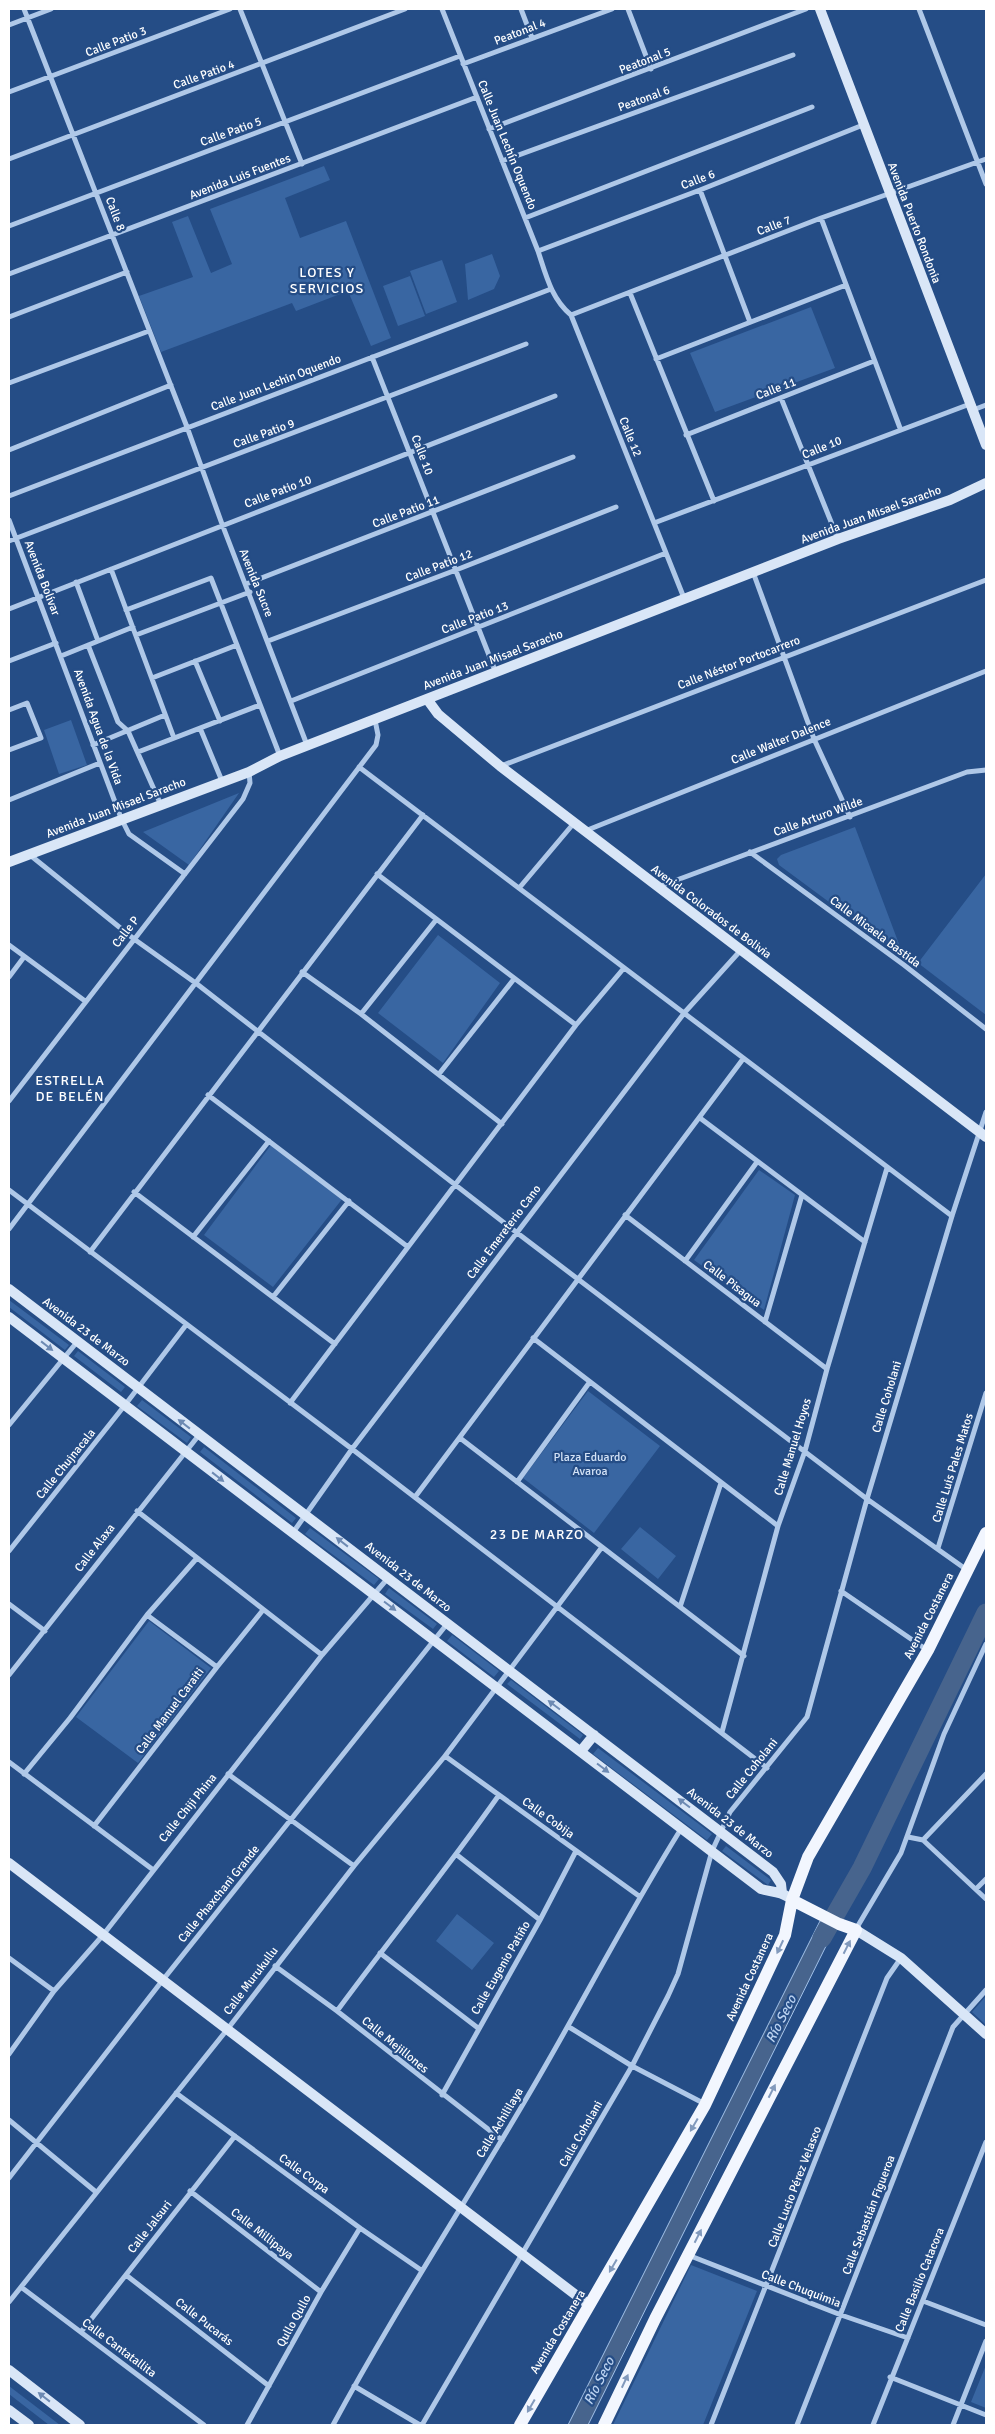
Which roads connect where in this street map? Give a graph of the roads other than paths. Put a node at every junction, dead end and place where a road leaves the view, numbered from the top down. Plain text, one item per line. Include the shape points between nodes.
1 (24, 9) edge
2 (51, 9) edge
3 (230, 9) edge
4 (240, 9) edge
5 (405, 9) edge
6 (442, 9) edge
7 (521, 9) edge
8 (612, 9) edge
9 (628, 9) edge
10 (806, 9) edge
11 (820, 9) edge
12 (918, 9) edge
13 (27, 18) junction
14 (9, 25) edge
15 (532, 38) junction
16 (793, 55) dead end
17 (460, 56) junction
18 (262, 64) junction
19 (463, 64) junction
20 (651, 69) junction
21 (50, 76) junction
22 (9, 92) edge
23 (477, 97) junction
24 (812, 107) dead end
25 (285, 123) junction
26 (863, 125) junction
27 (489, 129) junction
28 (73, 134) junction
29 (9, 159) edge
30 (986, 159) edge
31 (502, 161) junction
32 (978, 162) junction
33 (302, 164) junction
34 (986, 184) edge
35 (700, 190) junction
36 (96, 193) junction
37 (890, 194) junction
38 (525, 218) junction
39 (821, 218) junction
40 (9, 226) edge
41 (113, 237) junction
42 (538, 251) junction
43 (726, 255) junction
44 (127, 272) junction
45 (9, 274) edge
46 (846, 285) junction
47 (550, 289) junction
48 (630, 293) junction
49 (571, 315) junction
50 (9, 317) edge
51 (750, 322) junction
52 (150, 331) junction
53 (526, 344) dead end
54 (372, 357) junction
55 (656, 359) junction
56 (874, 361) junction
57 (9, 383) edge
58 (171, 385) junction
59 (555, 396) dead end
60 (389, 398) junction
61 (781, 398) junction
62 (986, 405) edge
63 (971, 407) junction
64 (187, 427) junction
65 (900, 428) junction
66 (686, 435) junction
67 (986, 445) edge
68 (9, 450) edge
69 (410, 452) junction
70 (574, 457) dead end
71 (807, 465) junction
72 (202, 468) junction
73 (986, 483) edge
74 (9, 496) edge
75 (714, 501) junction
76 (616, 506) dead end
77 (433, 512) junction
78 (9, 520) edge
79 (654, 523) junction
80 (222, 524) junction
81 (16, 539) junction
82 (838, 539) junction
83 (9, 542) edge
84 (666, 553) junction
85 (111, 569) junction
86 (456, 570) junction
87 (753, 572) junction
88 (986, 580) edge
89 (76, 582) junction
90 (246, 584) junction
91 (250, 592) junction
92 (38, 597) junction
93 (684, 598) junction
94 (220, 603) junction
95 (9, 609) edge
96 (126, 610) junction
97 (133, 627) junction
98 (478, 627) junction
99 (136, 635) junction
100 (98, 641) junction
101 (268, 641) junction
102 (56, 643) junction
103 (88, 645) junction
104 (237, 645) junction
105 (61, 656) junction
106 (784, 657) junction
107 (9, 661) edge
108 (195, 661) junction
109 (986, 671) edge
110 (496, 673) junction
111 (152, 678) junction
112 (427, 699) junction
113 (291, 701) junction
114 (260, 705) junction
115 (9, 710) edge
116 (166, 715) junction
117 (376, 720) junction
118 (220, 721) junction
119 (200, 728) junction
120 (128, 731) junction
121 (174, 738) junction
122 (814, 738) junction
123 (93, 745) junction
124 (307, 746) junction
125 (9, 750) edge
126 (138, 752) junction
127 (280, 756) junction
128 (100, 764) junction
129 (500, 766) junction
130 (359, 767) junction
131 (986, 770) edge
132 (249, 772) junction
133 (222, 781) junction
134 (9, 800) edge
135 (161, 804) junction
136 (423, 815) junction
137 (850, 817) junction
138 (121, 818) junction
139 (574, 824) junction
140 (585, 831) junction
141 (750, 852) junction
142 (28, 855) junction
143 (9, 862) edge
144 (185, 874) junction
145 (377, 874) junction
146 (520, 887) junction
147 (658, 887) junction
148 (436, 920) junction
149 (134, 939) junction
150 (9, 945) edge
151 (741, 950) junction
152 (24, 957) junction
153 (624, 968) junction
154 (302, 972) junction
155 (9, 977) edge
156 (514, 979) junction
157 (197, 984) junction
158 (85, 1001) junction
159 (685, 1012) junction
160 (361, 1014) junction
161 (576, 1026) junction
162 (986, 1029) edge
163 (257, 1031) junction
164 (743, 1059) junction
165 (439, 1074) junction
166 (208, 1095) junction
167 (10, 1097) edge
168 (986, 1112) edge
169 (700, 1118) junction
170 (502, 1124) junction
171 (982, 1134) edge
172 (269, 1141) junction
173 (757, 1162) junction
174 (888, 1168) junction
175 (455, 1186) junction
176 (9, 1190) edge
177 (134, 1192) junction
178 (802, 1195) junction
179 (349, 1201) junction
180 (28, 1204) junction
181 (625, 1215) junction
182 (952, 1216) junction
183 (9, 1229) edge
184 (516, 1232) junction
185 (193, 1237) junction
186 (865, 1242) junction
187 (408, 1247) junction
188 (90, 1252) junction
189 (685, 1261) junction
190 (577, 1279) junction
191 (9, 1288) edge
192 (273, 1297) junction
193 (9, 1316) edge
194 (765, 1322) junction
195 (186, 1325) junction
196 (533, 1338) junction
197 (77, 1342) junction
198 (335, 1344) junction
199 (63, 1359) junction
200 (827, 1369) junction
201 (589, 1383) junction
202 (139, 1388) junction
203 (986, 1393) edge
204 (290, 1403) junction
205 (125, 1405) junction
206 (9, 1415) edge
207 (14, 1418) junction
208 (9, 1425) edge
209 (199, 1434) junction
210 (460, 1438) junction
211 (352, 1449) junction
212 (186, 1451) junction
213 (805, 1451) junction
214 (517, 1482) junction
215 (721, 1483) junction
216 (414, 1497) junction
217 (867, 1499) junction
218 (137, 1511) junction
219 (305, 1513) junction
220 (778, 1526) junction
221 (986, 1533) edge
222 (292, 1534) junction
223 (602, 1547) junction
224 (938, 1548) junction
225 (9, 1551) edge
226 (197, 1558) junction
227 (968, 1570) junction
228 (388, 1577) junction
229 (841, 1591) junction
230 (374, 1595) junction
231 (9, 1604) edge
232 (680, 1607) junction
233 (556, 1608) junction
234 (263, 1610) junction
235 (147, 1615) junction
236 (447, 1624) junction
237 (45, 1631) junction
238 (435, 1640) junction
239 (986, 1644) edge
240 (928, 1650) junction
241 (322, 1655) junction
242 (744, 1656) junction
243 (217, 1667) junction
244 (508, 1670) junction
245 (9, 1675) edge
246 (496, 1686) junction
247 (722, 1732) junction
248 (594, 1735) junction
249 (580, 1751) junction
250 (445, 1756) junction
251 (9, 1762) edge
252 (767, 1768) junction
253 (24, 1774) junction
254 (228, 1774) junction
255 (986, 1774) edge
256 (499, 1795) junction
257 (292, 1820) junction
258 (94, 1826) junction
259 (682, 1829) junction
260 (722, 1832) junction
261 (908, 1837) junction
262 (923, 1840) junction
263 (576, 1851) junction
264 (712, 1852) junction
265 (457, 1855) junction
266 (9, 1863) edge
267 (354, 1866) junction
268 (152, 1869) junction
269 (986, 1879) edge
270 (976, 1889) junction
271 (639, 1896) junction
272 (787, 1897) junction
273 (986, 1899) edge
274 (540, 1920) junction
275 (856, 1930) junction
276 (103, 1935) junction
277 (380, 1953) junction
278 (9, 1958) edge
279 (901, 1958) junction
280 (275, 1966) junction
281 (162, 1981) junction
282 (986, 1990) edge
283 (54, 1991) junction
284 (337, 2011) junction
285 (963, 2015) junction
286 (568, 2027) junction
287 (478, 2028) junction
288 (226, 2030) junction
289 (986, 2034) edge
290 (9, 2054) edge
291 (632, 2066) junction
292 (176, 2093) junction
293 (442, 2095) junction
294 (706, 2104) junction
295 (9, 2120) edge
296 (235, 2136) junction
297 (502, 2140) junction
298 (37, 2142) junction
299 (986, 2142) edge
300 (9, 2178) edge
301 (190, 2191) junction
302 (96, 2192) junction
303 (461, 2209) junction
304 (360, 2228) junction
305 (523, 2254) junction
306 (688, 2255) junction
307 (422, 2270) junction
308 (126, 2274) junction
309 (21, 2287) junction
310 (767, 2287) junction
311 (321, 2292) junction
312 (923, 2300) junction
313 (9, 2302) edge
314 (589, 2306) junction
315 (841, 2315) junction
316 (986, 2325) edge
317 (81, 2332) junction
318 (908, 2338) junction
319 (986, 2341) edge
320 (9, 2370) edge
321 (890, 2377) junction
322 (269, 2386) junction
323 (354, 2386) junction
324 (960, 2405) junction
325 (9, 2410) edge
326 (986, 2415) edge
327 (29, 2425) edge
328 (80, 2425) edge
329 (204, 2425) edge
330 (247, 2425) edge
331 (333, 2425) edge
332 (421, 2425) edge
333 (520, 2425) edge
334 (604, 2425) edge
335 (711, 2425) edge
336 (797, 2425) edge
337 (873, 2425) edge
338 (953, 2425) edge

1 - 13 street, Calle 8
2 - 13 street
3 - 21 street, Calle Patio 3
4 - 18 street
5 - 18 street, Calle Patio 4
6 - 17 street, Calle Juan Lechín Oquendo
7 - 15 street
8 - 15 street, Peatonal 4
9 - 20 street
10 - 20 street, Peatonal 5
11 - 26 street, Avenida Puerto Rondonia
12 - 32 street
13 - 14 street
13 - 21 street, Calle 8
15 - 19 street, Peatonal 4
16 - 31 street, Peatonal 6
17 - 19 street, Calle Juan Lechín Oquendo
17 - 25 street, Calle Patio 5
18 - 25 street
18 - 28 street, Calle Patio 4
19 - 23 street, Calle Juan Lechín Oquendo
20 - 27 street, Peatonal 5
21 - 22 street, Calle Patio 3
21 - 28 street, Calle 8
23 - 27 street, Calle Juan Lechín Oquendo
23 - 33 street, Avenida Luis Fuentes
24 - 38 street
25 - 33 street
25 - 36 street, Calle Patio 5
26 - 35 street, Calle 6
26 - 37 street, Avenida Puerto Rondonia
27 - 31 street, Calle Juan Lechín Oquendo
28 - 29 street, Calle Patio 4
28 - 36 street, Calle 8
30 - 32 street, Calle 7
31 - 38 street, Calle Juan Lechín Oquendo
32 - 34 street
32 - 37 street, Calle 7
33 - 41 street, Avenida Luis Fuentes
35 - 42 street, Calle 6
35 - 43 street
36 - 40 street, Calle Patio 5
36 - 41 street, Calle 8
37 - 39 street, Calle 7
37 - 63 street, Avenida Puerto Rondonia
38 - 42 street, Calle Juan Lechín Oquendo
39 - 43 street, Calle 7
39 - 46 street
41 - 44 street, Calle 8
41 - 45 street, Avenida Luis Fuentes
42 - 47 street, Calle Juan Lechín Oquendo
43 - 48 street, Calle 7
43 - 51 street
44 - 50 street
44 - 52 street, Calle 8
46 - 51 street
46 - 56 street
47 - 49 street, Calle 12
47 - 54 street, Calle Juan Lechin Oquendo
48 - 49 street, Calle 7
48 - 55 street
49 - 79 street, Calle 12
51 - 55 street
52 - 57 street
52 - 58 street, Calle 8
53 - 60 street, Calle Patio 9
54 - 60 street, Calle 10
54 - 64 street, Calle Juan Lechin Oquendo
55 - 66 street
56 - 61 street, Calle 11
56 - 65 street
58 - 64 street, Calle 8
58 - 68 street
59 - 69 street, Calle Patio 10
60 - 69 street, Calle 10
60 - 72 street, Calle Patio 9
61 - 66 street, Calle 11
61 - 71 street
62 - 63 street, Calle 10
63 - 65 street, Calle 10
63 - 67 street, Avenida Puerto Rondonia
64 - 72 street, Avenida Sucre
64 - 74 street, Calle Juan Lechin Oquendo
65 - 71 street, Calle 10
66 - 75 street
69 - 77 street, Calle 10
69 - 80 street, Calle Patio 10
70 - 77 street, Calle Patio 11
71 - 75 street, Calle 10
71 - 82 street
72 - 80 street, Avenida Sucre
72 - 81 street, Calle Patio 9
73 - 82 street, Avenida Juan Misael Saracho via 950,500
75 - 79 street, Calle 10
76 - 86 street, Calle Patio 12
77 - 86 street, Calle 10
77 - 90 street, Calle Patio 11
78 - 81 street, Avenida Bolívar
79 - 84 street, Calle 12
80 - 85 street, Calle Patio 10
80 - 90 street, Avenida Sucre
81 - 83 street, Calle Patio 9
81 - 92 street, Avenida Bolívar
82 - 87 street, Avenida Juan Misael Saracho
84 - 93 street, Calle 12
84 - 98 street, Calle Patio 13
85 - 89 street, Calle Patio 10
85 - 96 street
86 - 98 street, Calle 10
86 - 101 street, Calle Patio 12
87 - 93 street, Avenida Juan Misael Saracho
87 - 106 street
88 - 106 street, Calle Néstor Portocarrero
89 - 92 street, Calle Patio 10
89 - 100 street
90 - 91 street, Avenida Sucre
91 - 94 street
91 - 101 street, Avenida Sucre
92 - 95 street, Calle Patio 10
92 - 102 street, Avenida Bolívar
93 - 110 street, Avenida Juan Misael Saracho
94 - 96 street via 211,578
94 - 99 street
94 - 104 street
96 - 97 street
97 - 99 street
97 - 100 street
98 - 110 street, Calle 10
98 - 113 street, Calle Patio 13
99 - 111 street
100 - 103 street
101 - 113 street, Avenida Sucre
102 - 105 street, Avenida Agua de la Vida
102 - 107 street
103 - 105 street
103 - 120 street via 118,722
104 - 108 street
104 - 114 street
105 - 123 street, Avenida Agua de la Vida
106 - 122 street
106 - 129 street, Calle Néstor Portocarrero
108 - 111 street
108 - 118 street
109 - 122 street, Calle Walter Dalence
110 - 112 street, Avenida Juan Misael Saracho
111 - 116 street
112 - 117 street, Avenida Juan Misael Saracho
112 - 129 street, Avenida Colorados de Bolivia via 438,714
113 - 124 street, Avenida Sucre
114 - 118 street
114 - 127 street
115 - 125 street via 27,703 41,738
116 - 120 street
116 - 121 street
117 - 124 street, Avenida Juan Misael Saracho
117 - 130 street via 376,745
118 - 119 street
119 - 121 street
119 - 133 street
120 - 123 street
120 - 126 street
121 - 126 street
122 - 137 street
122 - 140 street, Calle Walter Dalence
123 - 128 street, Avenida Agua de la Vida
124 - 127 street, Avenida Juan Misael Saracho
126 - 135 street
127 - 132 street, Avenida Juan Misael Saracho
128 - 134 street
128 - 138 street, Avenida Agua de la Vida
129 - 139 street, Avenida Colorados de Bolivia
130 - 136 street
130 - 157 street
131 - 137 street, Calle Arturo Wilde via 968,772
132 - 133 street, Avenida Juan Misael Saracho
132 - 144 street, Calle P via 250,783 243,799
133 - 135 street, Avenida Juan Misael Saracho
135 - 138 street, Avenida Juan Misael Saracho
136 - 145 street
136 - 146 street
137 - 141 street, Calle Arturo Wilde
138 - 142 street, Avenida Juan Misael Saracho
138 - 144 street, Avenida Agua de la Vida via 129,834
139 - 140 street, Avenida Colorados de Bolivia
139 - 146 street
140 - 147 street, Avenida Colorados de Bolivia
141 - 147 street, Calle Arturo Wilde
141 - 162 street, Calle Micaela Bastida
142 - 143 street, Avenida Juan Misael Saracho
142 - 149 street
144 - 149 street, Calle P
145 - 148 street
145 - 154 street
146 - 153 street
147 - 151 street, Avenida Colorados de Bolivia
148 - 156 street
148 - 160 street
149 - 157 street
149 - 158 street, Calle P
150 - 152 street
151 - 159 street, Calle Emereterio Cano
151 - 171 street, Avenida Colorados de Bolivia
152 - 155 street
152 - 158 street
153 - 159 street
153 - 161 street
154 - 160 street
154 - 163 street
156 - 161 street
156 - 165 street
157 - 163 street
157 - 180 street
158 - 167 street, Calle P
159 - 164 street
159 - 184 street, Calle Emereterio Cano
160 - 165 street
161 - 170 street
163 - 166 street
163 - 175 street
164 - 169 street
164 - 174 street
165 - 170 street
166 - 172 street
166 - 177 street
168 - 171 street, Calle Coholani
169 - 173 street
169 - 181 street
170 - 175 street
171 - 182 street, Calle Coholani
172 - 179 street
172 - 185 street
173 - 178 street
173 - 189 street
174 - 182 street
174 - 186 street, Calle Manuel Hoyos
175 - 184 street
175 - 187 street
176 - 180 street
177 - 185 street
177 - 188 street
178 - 186 street
178 - 194 street
179 - 187 street
179 - 192 street
180 - 183 street
180 - 188 street
181 - 189 street, Calle Pisagua
181 - 190 street
182 - 217 street, Calle Coholani
184 - 190 street
184 - 211 street, Calle Emereterio Cano
185 - 192 street
186 - 200 street, Calle Manuel Hoyos
187 - 198 street
188 - 195 street
189 - 194 street, Calle Pisagua
190 - 196 street
190 - 213 street
191 - 197 street, Avenida 23 de Marzo
192 - 198 street
193 -> 199 street
194 - 200 street, Calle Pisagua
195 - 202 street, Calle Chujnacala
195 - 204 street
196 - 201 street
196 - 210 street
197 - 199 street
197 - 202 street, Avenida 23 de Marzo
198 - 204 street
199 - 205 street
199 - 207 street
200 - 213 street, Calle Manuel Hoyos
201 - 214 street
201 - 215 street
202 - 205 street, Calle Chujnacala
209 -> 202 street, Avenida 23 de Marzo
203 - 224 street, Calle Luis Pales Matos
204 - 211 street
205 - 212 street
205 - 225 street, Calle Chujnacala
206 - 207 street
207 - 208 street
209 - 212 street, Calle Alaxa
209 - 219 street, Avenida 23 de Marzo
210 - 214 street
210 - 216 street
211 - 216 street
211 - 219 street, Calle Emereterio Cano
212 - 218 street, Calle Alaxa
212 -> 222 street
213 - 217 street
213 - 220 street, Calle Manuel Hoyos
214 - 223 street
215 - 220 street
215 - 232 street
216 - 233 street
217 - 224 street
217 - 229 street, Calle Coholani
218 - 226 street
218 - 237 street, Calle Alaxa
219 - 222 street, Calle Emereterio Cano
228 -> 219 street, Avenida 23 de Marzo
220 - 242 street, Calle Manuel Hoyos
221 - 227 main road, Avenida Costanera
222 - 230 street
223 - 232 street
223 - 233 street, Calle Murukullu
224 - 227 street
226 - 234 street
226 - 235 street
227 - 240 main road, Avenida Costanera
228 - 230 street, Calle Chiji Phina
228 - 236 street, Avenida 23 de Marzo
229 - 240 street
229 - 252 street, Calle Coholani via 806,1717
230 -> 238 street
230 - 241 street, Calle Chiji Phina
231 - 237 street
232 - 242 street
233 - 244 street, Calle Murukullu
233 - 247 street
234 - 241 street
234 - 243 street, Calle Manuel Caraiti
235 - 243 street
235 - 253 street
236 - 238 street, Calle Phaxchani Grande
236 - 244 street, Avenida 23 de Marzo
237 - 245 street, Calle Alaxa
238 - 246 street
238 - 257 street, Calle Phaxchani Grande
239 - 261 street via 944,1734
240 - 272 main road, Avenida Costanera via 818,1837
241 - 254 street, Calle Chiji Phina
242 - 247 street, Calle Manuel Hoyos
243 - 258 street, Calle Manuel Caraiti
244 - 246 street, Calle Murukullu
248 -> 244 street, Avenida 23 de Marzo
246 - 249 street
246 - 250 street, Calle Murukullu
247 - 252 street
248 - 249 street
260 -> 248 street, Avenida 23 de Marzo
249 -> 259 street
250 - 256 street, Calle Cobija
250 - 267 street, Calle Murukullu
251 - 253 street
252 - 260 street, Calle Coholani via 736,1803
253 - 258 street
254 - 257 street
254 - 268 street, Calle Chiji Phina
255 - 262 street
256 - 263 street, Calle Cobija
256 - 265 street
257 - 267 street
257 - 281 street, Calle Phaxchani Grande
258 - 268 street
259 - 264 street
259 - 271 street, Calle Achililaya
260 - 264 street, Calle Coholani
260 - 272 street, Avenida 23 de Marzo via 773,1872
261 - 262 street
261 - 275 street
262 - 270 street
263 - 271 street, Calle Cobija
263 - 274 street, Calle Eugenio Patiño
264 - 272 street via 761,1889
264 - 291 street, Calle Coholani via 678,1974
265 - 274 street
265 - 277 street
266 - 276 street
267 - 280 street, Calle Murukullu
268 - 276 street, Calle Chiji Phina
269 - 270 street
270 - 273 street
271 - 286 street, Calle Achililaya
272 - 275 main road
272 -> 294 main road, Avenida Costanera via 786,1935
274 - 287 street, Calle Eugenio Patiño
275 - 279 street
306 -> 275 main road
276 - 281 street
276 - 283 street, Calle Chiji Phina
277 - 284 street
277 - 287 street
278 - 283 street
279 - 285 street
279 - 310 street, Calle Lucio Pérez Velasco via 888,1978
280 - 284 street, Calle Mejillones
280 - 288 street, Calle Murukullu
281 - 288 street
281 - 298 street, Calle Phaxchani Grande
282 - 285 street, Calle Sebastián Figueroa
283 - 290 street, Calle Chiji Phina
284 - 293 street, Calle Mejillones
285 - 289 street
285 - 315 street, Calle Sebastián Figueroa via 953,2027
286 - 291 street
286 - 297 street, Calle Achililaya
287 - 293 street, Calle Eugenio Patiño
288 - 292 street, Calle Murukullu
288 - 303 street
291 - 294 street
291 - 305 street, Calle Coholani
292 - 296 street, Calle Corpa
292 - 302 street, Calle Murukullu
293 - 297 street, Calle Mejillones
294 -> 314 main road, Avenida Costanera
295 - 298 street
296 - 301 street, Calle Jalsuri
296 - 304 street, Calle Corpa
297 - 303 street, Calle Achililaya
298 - 300 street, Calle Phaxchani Grande
298 - 302 street
299 - 312 street, Calle Basilio Catacora
301 - 308 street, Calle Jalsuri
301 - 311 street, Calle Millipaya
302 - 309 street, Calle Murukullu
303 - 305 street
303 - 307 street, Calle Achililaya
304 - 307 street, Calle Corpa
304 - 311 street, Qullo Qullo
305 - 314 street
305 - 332 street, Calle Coholani
306 - 310 street, Calle Chuquimia
334 -> 306 main road
307 - 323 street, Calle Achililaya
308 - 317 street, Calle Jalsuri
308 - 322 street, Calle Pucarás
309 - 313 street, Calle Murukullu
309 - 317 street, Calle Cantatallita
310 - 315 street, Calle Chuquimia
310 - 335 street, Calle Lucio Pérez Velasco
311 - 322 street, Qullo Qullo
312 - 316 street
312 - 318 street, Calle Basilio Catacora
314 -> 333 main road, Avenida Costanera
315 - 318 street, Calle Chuquimia
315 - 336 street, Calle Sebastián Figueroa
317 - 329 street, Calle Cantatallita
318 - 321 street, Calle Basilio Catacora
319 - 324 street
328 -> 320 street
321 - 324 street
321 - 337 street, Calle Basilio Catacora
322 - 330 street, Qullo Qullo
323 - 331 street, Calle Achililaya
323 - 332 street
324 - 326 street
324 - 338 street
325 - 327 street

